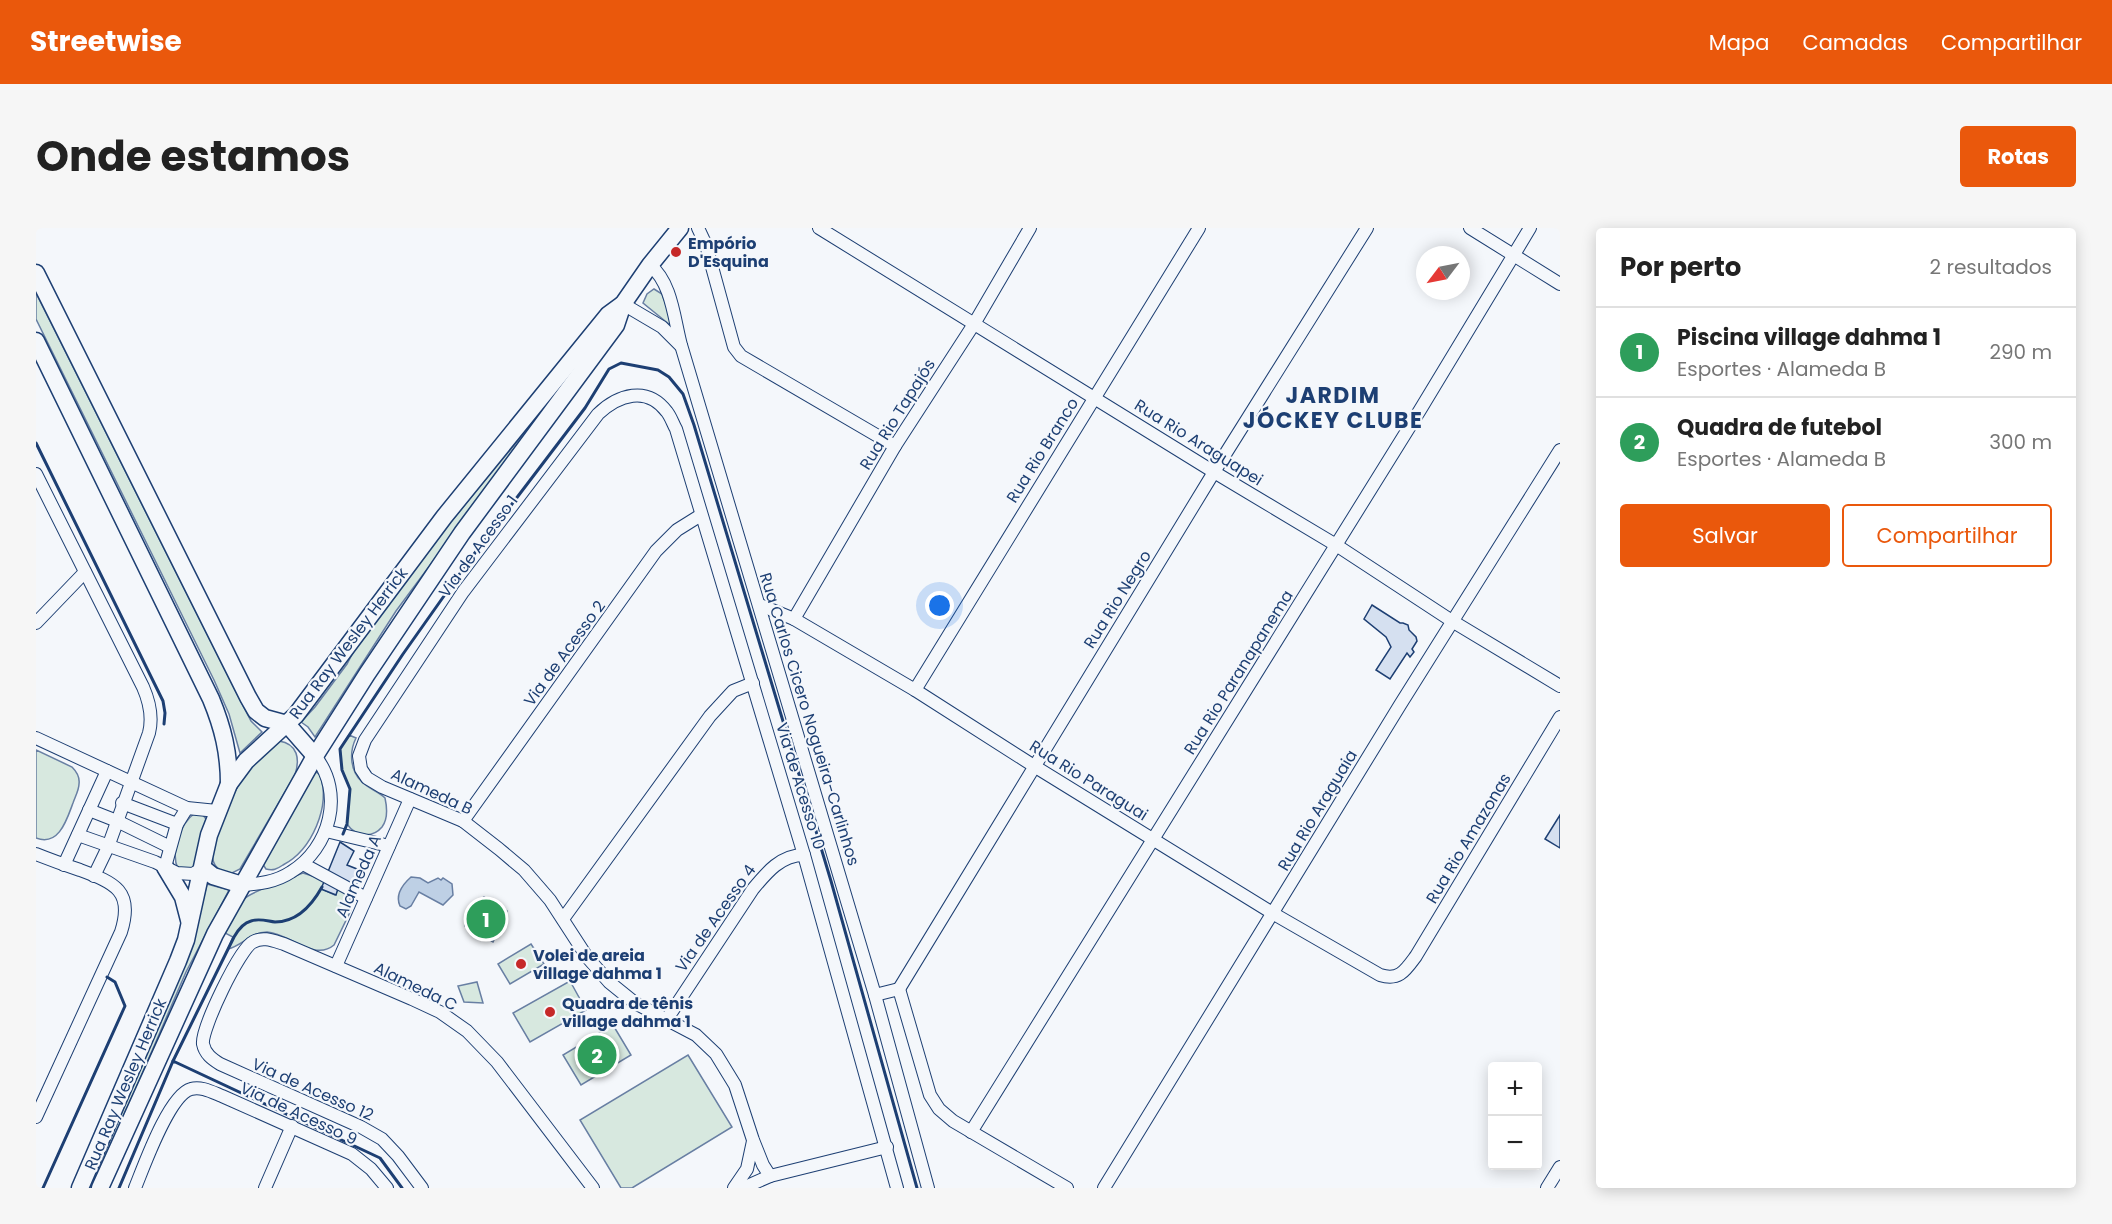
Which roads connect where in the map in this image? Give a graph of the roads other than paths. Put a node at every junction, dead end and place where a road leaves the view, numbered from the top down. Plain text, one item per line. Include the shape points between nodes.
1 (680, 228) edge
2 (698, 228) edge
3 (819, 228) edge
4 (1030, 228) edge
5 (1199, 228) edge
6 (1367, 228) edge
7 (1470, 228) edge
8 (1530, 228) edge
9 (1513, 255) junction
10 (650, 265) junction
11 (36, 273) edge
12 (1560, 284) edge
13 (623, 304) junction
14 (974, 324) junction
15 (36, 341) edge
16 (681, 345) junction
17 (1095, 397) junction
18 (655, 400) joint
19 (895, 446) junction
20 (1560, 450) edge
21 (1214, 472) junction
22 (36, 474) edge
23 (701, 514) junction
24 (1336, 545) junction
25 (85, 572) junction
26 (760, 605) junction
27 (794, 619) junction
28 (1452, 621) junction
29 (36, 623) edge
30 (753, 683) junction
31 (1560, 686) edge
32 (915, 690) junction
33 (1560, 717) edge
34 (286, 724) junction
35 (36, 738) edge
36 (315, 756) junction
37 (359, 756) joint
38 (1034, 766) junction
39 (106, 771) junction
40 (132, 782) junction
41 (229, 784) junction
42 (410, 799) junction
43 (122, 803) junction
44 (187, 808) junction
45 (89, 810) junction
46 (217, 811) junction
47 (117, 821) junction
48 (463, 821) junction
49 (177, 824) junction
50 (326, 831) junction
51 (78, 835) junction
52 (1154, 840) junction
53 (389, 846) junction
54 (108, 847) junction
55 (170, 847) junction
56 (36, 854) edge
57 (804, 855) junction
58 (303, 864) junction
59 (64, 865) junction
60 (165, 867) junction
61 (203, 868) junction
62 (94, 876) junction
63 (242, 885) junction
64 (366, 898) junction
65 (1274, 914) junction
66 (562, 919) junction
67 (186, 940) junction
68 (336, 966) junction
69 (1401, 974) joint
70 (898, 989) junction
71 (875, 995) junction
72 (667, 1018) junction
73 (207, 1054) joint
74 (36, 1118) edge
75 (292, 1126) junction
76 (971, 1132) junction
77 (753, 1140) junction
78 (887, 1148) junction
79 (1560, 1167) edge
80 (770, 1176) junction
81 (80, 1188) edge
82 (100, 1188) edge
83 (135, 1188) edge
84 (265, 1188) edge
85 (387, 1188) edge
86 (422, 1188) edge
87 (593, 1188) edge
88 (734, 1188) edge
89 (743, 1188) edge
90 (897, 1188) edge
91 (928, 1188) edge
92 (1067, 1188) edge
93 (1104, 1188) edge
94 (1547, 1188) edge

1 - 10 street, Rua Ray Wesley Herrick
2 - 19 street via 734,347 741,356
3 - 14 street, Rua Rio Araguapei
4 - 14 street, Rua Rio Tapajós
5 - 17 street, Rua Rio Branco
6 - 21 street, Rua Rio Negro
7 - 9 street
8 - 9 street, Rua Rio Paranapanema
9 - 12 street
9 - 24 street, Rua Rio Paranapanema
10 - 13 street, Rua Ray Wesley Herrick
10 - 16 street, Rua Carlos Cicero Nogueira-Carlinhos via 666,285
11 - 34 street via 248,697 265,718
13 - 16 street via 662,327
13 - 34 street, Rua Ray Wesley Herrick via 608,315 444,517
13 - 36 street, Rua Ray Wesley Herrick via 616,325 462,533
14 - 17 street, Rua Rio Araguapei
14 - 19 street, Rua Rio Tapajós
15 - 41 street via 211,699 226,743
16 - 26 street, Rua Carlos Cicero Nogueira-Carlinhos
17 - 21 street, Rua Rio Araguapei
17 - 32 street, Rua Rio Branco
18 - 23 street, Via de Acesso 10 via 676,429
18 - 37 street, Via de Acesso 1 via 629,395 610,402 598,414 463,592 365,740
19 - 27 street, Rua Rio Tapajós
20 - 28 street, Rua Rio Araguaia
21 - 24 street, Rua Rio Araguapei
21 - 38 street, Rua Rio Negro
22 - 25 street
23 - 30 street, Via de Acesso 10
23 - 48 street, Via de Acesso 2 via 656,551
24 - 28 street, Rua Rio Araguapei
24 - 52 street, Rua Rio Paranapanema
25 - 29 street
25 - 40 street via 150,708 149,734
26 - 27 street, Rua Rio Paraguai
26 - 71 street, Rua Carlos Cicero Nogueira-Carlinhos
27 - 32 street, Rua Rio Paraguai
28 - 31 street, Rua Rio Araguapei
28 - 65 street, Rua Rio Araguaia
30 - 57 street, Via de Acesso 10
30 - 66 street via 733,691 710,716
32 - 38 street, Rua Rio Paraguai
33 - 69 street, Rua Rio Amazonas via 1416,956
34 - 36 street
34 - 41 street, Rua Ray Wesley Herrick via 246,761
35 - 39 street
36 - 50 street via 330,792
36 - 63 street, Rua Ray Wesley Herrick
37 - 42 street, Alameda B via 367,778
38 - 52 street, Rua Rio Paraguai
38 - 70 street, Rua Rio Negro
39 - 40 street
39 - 45 street
40 - 43 street
40 - 44 street
41 - 46 street, Rua Ray Wesley Herrick
42 - 48 street, Alameda B
42 - 53 street, Alameda A
43 - 47 street
43 - 49 street
44 - 46 street
44 - 49 street
45 - 47 street
45 - 51 street
46 - 61 street, Rua Ray Wesley Herrick
47 - 54 street
47 - 55 street
48 - 66 street, Alameda B via 524,870
49 - 55 street
50 - 53 street
50 - 58 street
51 - 54 street
51 - 59 street
52 - 65 street, Rua Rio Paraguai
52 - 76 street, Rua Rio Paranapanema
53 - 64 street, Alameda A
54 - 60 street
54 - 62 street
55 - 60 street
56 - 59 street
57 - 72 street, Via de Acesso 4 via 787,857 753,889
57 - 78 street, Via de Acesso 10
58 - 63 street via 276,880
58 - 64 street
59 - 62 street
60 - 61 street via 189,875
60 - 67 street via 183,897 189,921
61 - 63 street via 213,876
61 - 67 street, Rua Ray Wesley Herrick
62 - 74 street via 120,892 124,920
63 - 82 street, Rua Ray Wesley Herrick via 208,948
64 - 68 street, Alameda A
65 - 69 street, Rua Rio Paraguai via 1380,975 1391,978
65 - 93 street, Rua Rio Araguaia
66 - 72 street, Alameda B via 609,982 634,1003
67 - 81 street, Rua Ray Wesley Herrick
68 - 73 street, Alameda C via 284,944 264,939 251,942 205,1028 203,1043
68 - 87 street, Alameda C via 440,1012 467,1031 497,1062
70 - 71 street
70 - 76 street via 930,1095 939,1109
71 - 91 street, Rua Carlos Cicero Nogueira-Carlinhos
72 - 77 street, Alameda B via 696,1035 716,1054 735,1085
73 - 86 street, Via de Acesso 12 via 220,1064 382,1139
75 - 83 street, Via de Acesso 9 via 205,1089 186,1090 168,1112
75 - 84 street
75 - 85 street, Via de Acesso 9 via 352,1154
76 - 92 street
77 - 80 street, Alameda B
77 - 88 street via 747,1169
78 - 80 street
78 - 90 street, Via de Acesso 10
79 - 94 street
80 - 89 street

